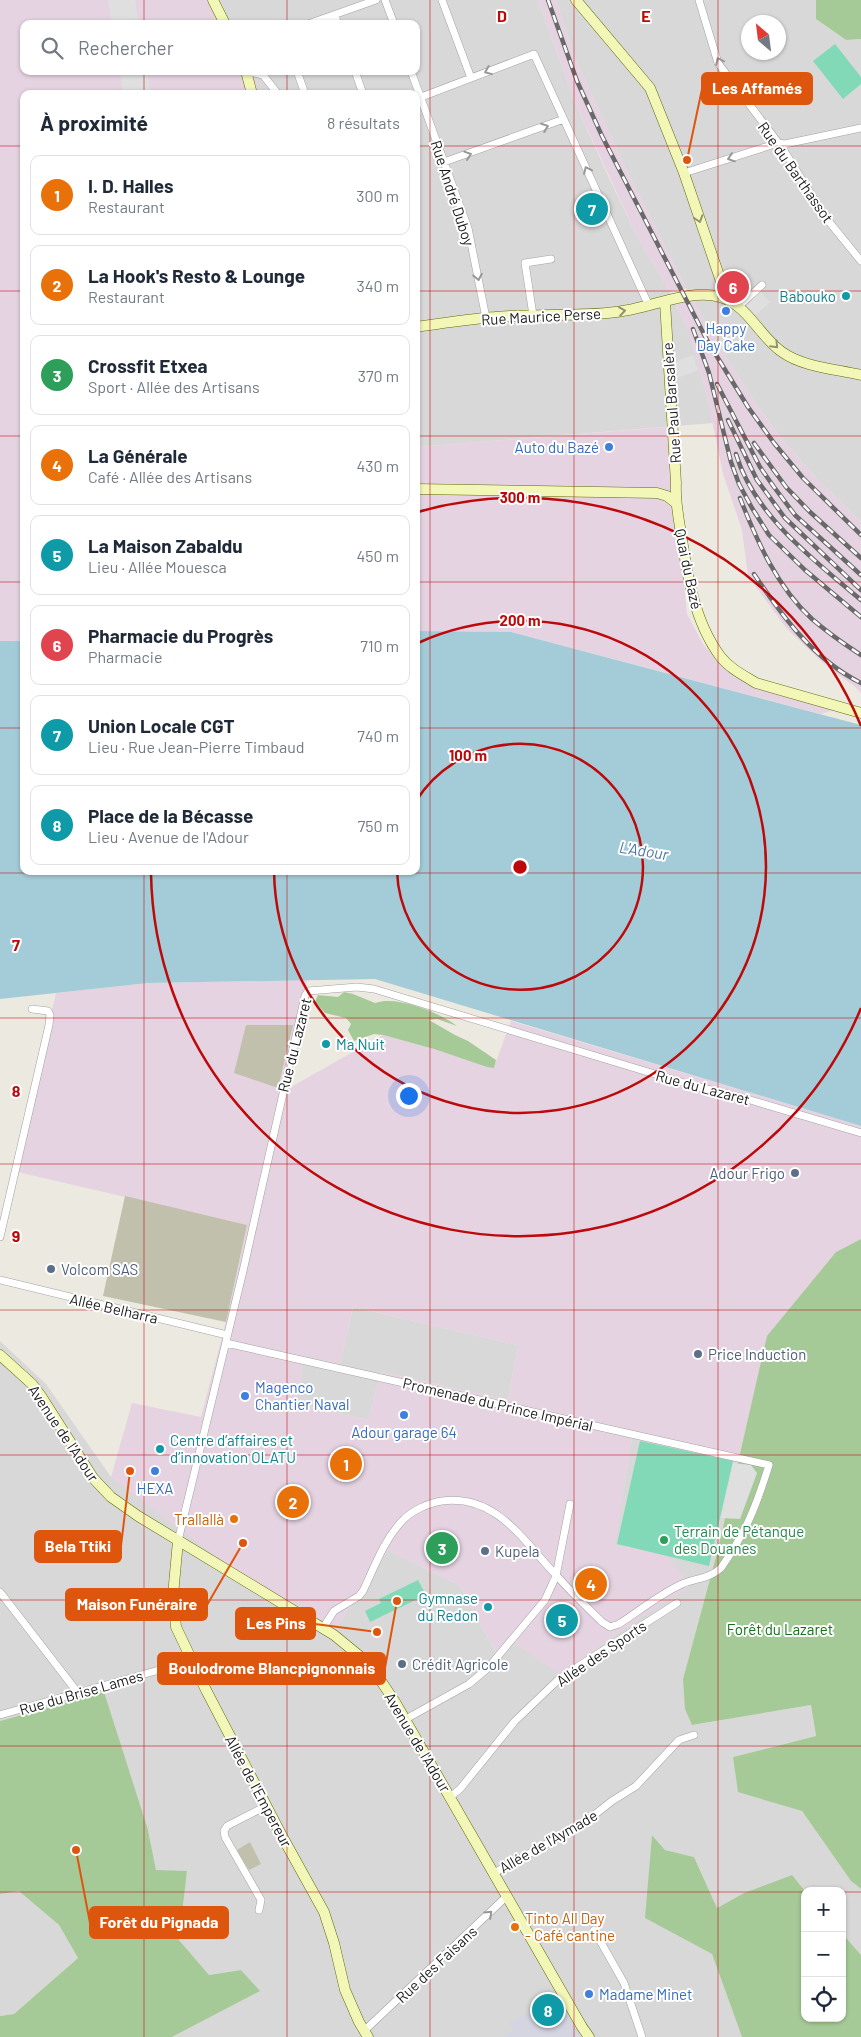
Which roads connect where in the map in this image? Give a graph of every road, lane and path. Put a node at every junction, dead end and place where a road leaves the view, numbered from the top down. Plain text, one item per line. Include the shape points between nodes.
1 (213, 0) edge
2 (376, 0) edge
3 (385, 0) edge
4 (442, 0) edge
5 (576, 0) edge
6 (699, 0) edge
7 (334, 15) junction
8 (223, 20) edge
9 (320, 20) edge
10 (336, 20) edge
11 (392, 20) edge
12 (247, 75) edge
13 (263, 75) edge
14 (298, 75) edge
15 (356, 75) edge
16 (412, 75) edge
17 (471, 78) junction
18 (251, 90) edge
19 (275, 90) edge
20 (304, 90) edge
21 (362, 90) edge
22 (416, 90) edge
23 (420, 97) edge
24 (420, 103) edge
25 (564, 119) junction
26 (861, 128) edge
27 (778, 143) junction
28 (444, 162) junction
29 (684, 173) junction
30 (551, 259) dead end
31 (861, 261) edge
32 (762, 285) dead end
33 (727, 299) junction
34 (665, 302) junction
35 (649, 306) junction
36 (738, 307) junction
37 (533, 315) junction
38 (486, 318) junction
39 (420, 326) edge
40 (861, 375) edge
41 (420, 490) edge
42 (676, 503) junction
43 (861, 713) edge
44 (32, 1008) dead end
45 (861, 1133) edge
46 (0, 1237) edge
47 (0, 1280) edge
48 (227, 1335) junction
49 (226, 1343) junction
50 (0, 1355) edge
51 (570, 1504) dead end
52 (178, 1541) junction
53 (556, 1576) junction
54 (0, 1592) edge
55 (676, 1603) dead end
56 (323, 1628) junction
57 (192, 1661) junction
58 (78, 1693) junction
59 (0, 1715) edge
60 (406, 1719) junction
61 (694, 1735) dead end
62 (450, 1797) junction
63 (266, 1806) junction
64 (494, 1873) junction
65 (508, 1896) junction
66 (259, 1910) dead end
67 (594, 1930) dead end
68 (366, 2034) edge
69 (589, 2037) edge
70 (642, 2037) edge

1 - 8 street
2 - 7 street
3 - 11 street
4 - 17 street
5 - 29 street via 650,88
27 -> 6 street, Rue du Barthassot via 718,63
7 - 9 street
7 - 10 street
12 - 18 street
13 - 19 street
14 - 20 street
15 - 21 street
16 - 22 street, Rue André Duboy
17 - 23 street
25 -> 17 street via 534,54
24 - 28 street, Rue André Duboy
28 -> 25 street
35 -> 25 street
26 - 27 street
27 -> 29 street
27 - 31 street, Rue du Barthassot via 826,218
28 -> 38 street, Rue André Duboy via 468,228
29 -> 33 street
30 - 37 street via 525,263
32 - 36 street
33 - 34 street, Rue Maurice Perse via 700,295
33 - 36 street
34 - 35 street, Rue Maurice Perse
34 - 42 street, Rue Paul Barsalère
37 -> 35 street, Rue Maurice Perse via 614,313
36 -> 40 street via 780,351 797,361
37 - 38 street, Rue Maurice Perse
38 - 39 street, Rue Maurice Perse
41 - 42 street via 657,493
42 - 43 street, Quai du Bazé via 693,597 720,657 756,683
44 - 46 street via 48,1011 50,1024
45 - 48 street, Rue du Lazaret via 374,989 308,991
47 - 48 street, Allée Belharra
48 - 49 street, Rue du Lazaret
49 - 52 street, Rue du Lazaret
49 - 53 street, Promenade du Prince Impérial via 769,1465 747,1527 721,1568 704,1579 684,1583 619,1624 610,1627 602,1622
50 - 52 street, Avenue de l'Adour via 36,1390 100,1486 119,1503
51 - 53 street
52 - 56 street, Avenue de l'Adour
52 - 57 street, Allée de l'Empereur via 174,1612 176,1627
53 - 56 street via 495,1513 478,1503 459,1500 436,1502 409,1514 402,1521 363,1591 334,1611
53 - 60 street via 545,1600 488,1668 469,1684
54 - 58 street
55 - 62 street, Allée des Sports via 560,1678 515,1721
56 - 60 street, Avenue de l'Adour via 372,1668
57 - 58 street, Rue du Brise Lames
57 - 63 street, Allée de l'Empereur
58 - 59 street, Rue du Brise Lames
60 - 62 street, Avenue de l'Adour
61 - 64 street, Allée de l'Aymade via 679,1740 636,1786 584,1824
62 - 64 street, Avenue de l'Adour
63 - 66 street via 227,1826 224,1831 261,1900
63 - 68 street, Allée de l'Empereur via 324,1912 345,1990
64 - 65 street, Avenue de l'Adour
68 -> 65 street, Rue des Faisans
65 - 69 street, Avenue de l'Adour
67 - 70 street via 624,1983

